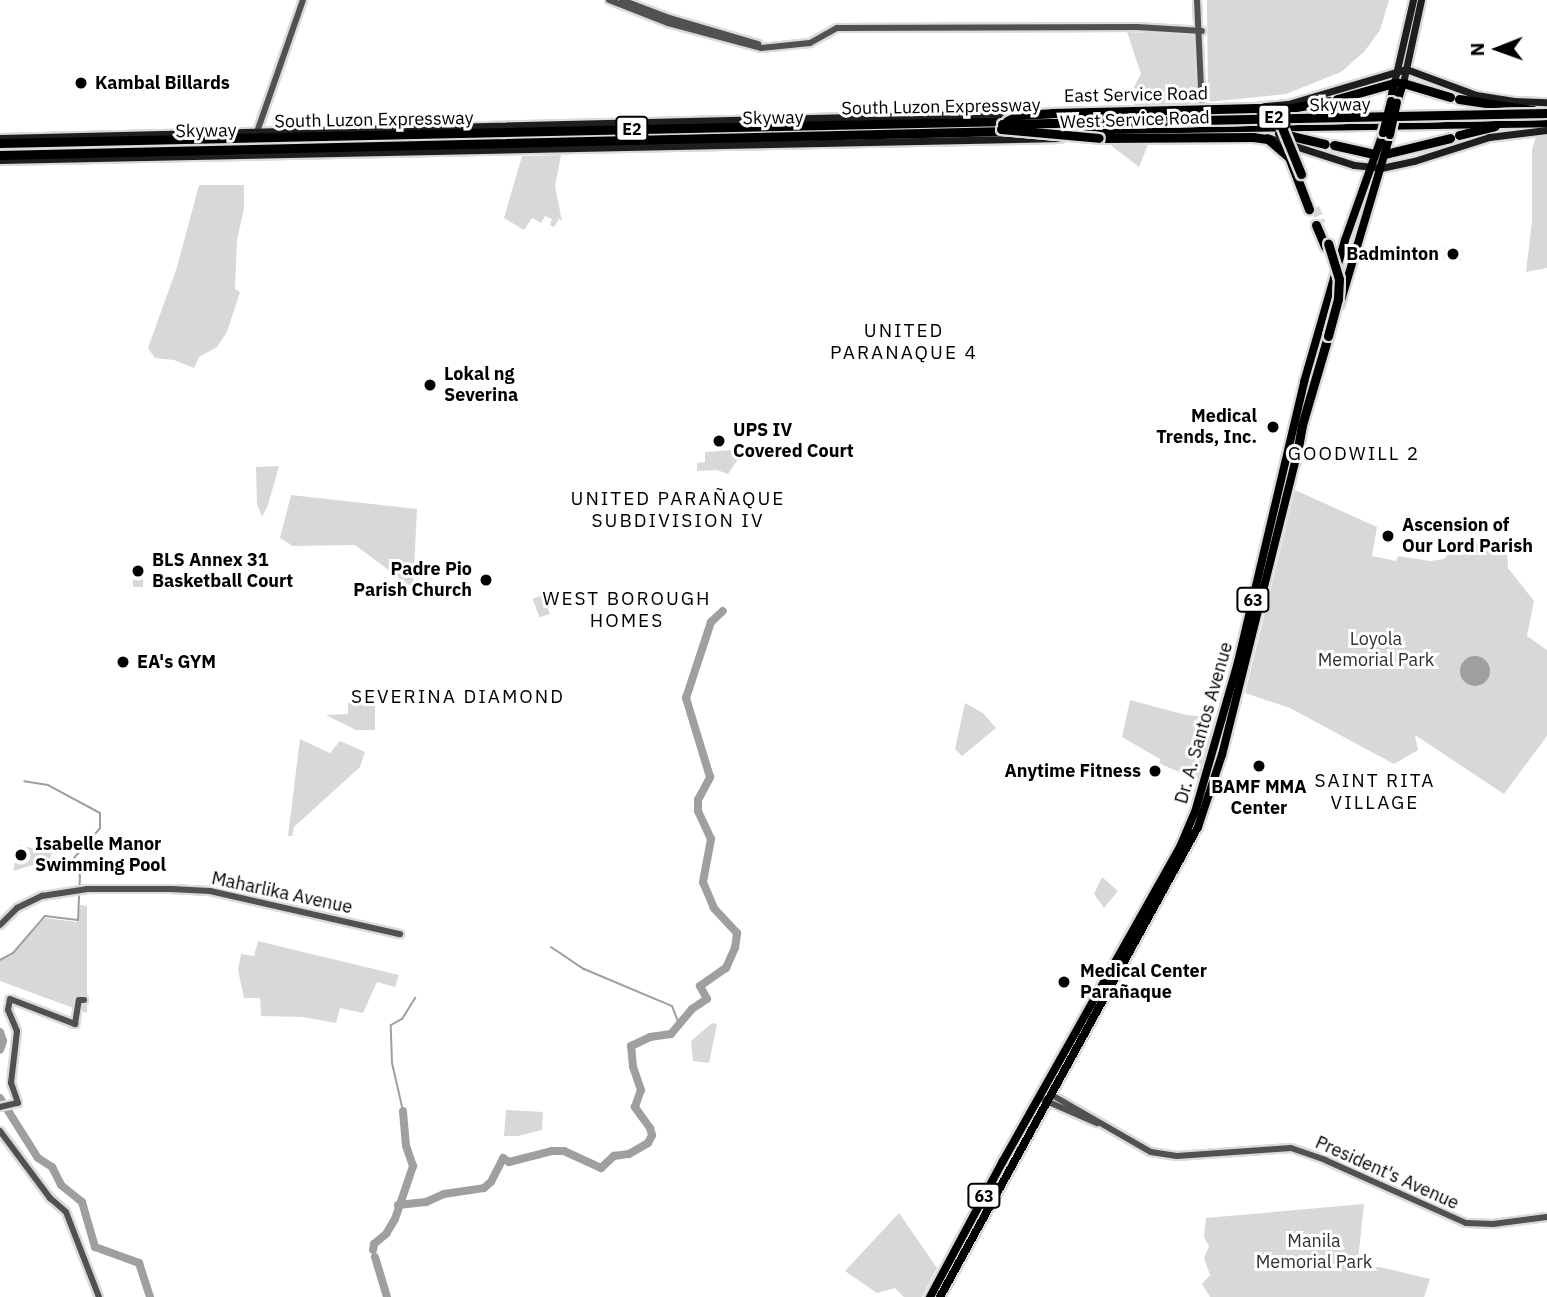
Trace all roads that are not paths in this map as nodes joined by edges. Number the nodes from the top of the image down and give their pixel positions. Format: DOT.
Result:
graph roads {
  1 [pos="303,0"];
  2 [pos="608,0"];
  3 [pos="622,0"];
  4 [pos="1199,0"];
  5 [pos="1413,0"];
  6 [pos="1422,0"];
  7 [pos="1200,31"];
  8 [pos="774,46"];
  9 [pos="1397,69"];
  10 [pos="1406,69"];
  11 [pos="1399,83"];
  12 [pos="1547,102"];
  13 [pos="1205,108"];
  14 [pos="1533,110"];
  15 [pos="1253,115"];
  16 [pos="1547,115"];
  17 [pos="1535,122"];
  18 [pos="1001,126"];
  19 [pos="1229,128"];
  20 [pos="1547,130"];
  21 [pos="257,132"];
  22 [pos="1386,134"];
  23 [pos="0,138"];
  24 [pos="0,149"];
  25 [pos="1374,154"];
  26 [pos="1385,154"];
  27 [pos="0,160"];
  28 [pos="1369,168"];
  29 [pos="1381,168"];
  30 [pos="1364,183"];
  31 [pos="1374,187"];
  32 [pos="1318,224"];
  33 [pos="1326,336"];
  34 [pos="1294,430"];
  35 [pos="1296,459"];
  36 [pos="1255,610"];
  37 [pos="0,925"];
  38 [pos="400,934"];
  39 [pos="82,1000"];
  40 [pos="1046,1096"];
  41 [pos="2,1107"];
  42 [pos="0,1131"];
  43 [pos="1547,1217"];
  44 [pos="99,1297"];
  45 [pos="930,1297"];
  46 [pos="940,1297"];
  1 -- 21 [label="street"];
  2 -- 8 [label="street"];
  3 -- 8 [label="street"];
  4 -- 7 [label="street"];
  5 -- 9 [label="main road, Dr. A. Santos Avenue"];
  6 -- 10 [label="main road, Dr. A. Santos Avenue"];
  7 -- 8 [label="street"];
  7 -- 13 [label="street"];
  9 -- 10 [label="main road, East Service Road"];
  9 -- 11 [label="main road, Dr. A. Santos Avenue / 63"];
  9 -- 13 [label="main road, East Service Road"];
  10 -- 11 [label="main road, Dr. A. Santos Avenue / 63"];
  10 -- 12 [label="main road, East Service Road"];
  11 -- 14 [label="highway"];
  11 -- 15 [label="highway"];
  11 -- 22 [label="main road, Dr. A. Santos Avenue / 63, bridge"];
  13 -- 21 [label="main road, East Service Road"];
  14 -- 15 [label="highway, South Luzon Expressway / E2"];
  14 -- 16 [label="highway, South Luzon Expressway / E2"];
  15 -- 24 [label="highway, South Luzon Expressway / E2"];
  16 -- 17 [label="highway, South Luzon Expressway / E2"];
  16 -- 18 [label="highway, Skyway / E2, bridge"];
  17 -- 19 [label="highway, South Luzon Expressway / E2"];
  17 -- 26 [label="highway"];
  18 -- 18 [label="highway, bridge"];
  18 -- 24 [label="highway, Skyway / E2"];
  19 -- 24 [label="highway, South Luzon Expressway / E2"];
  19 -- 25 [label="highway"];
  20 -- 29 [label="main road, West Service Road"];
  21 -- 23 [label="main road, East Service Road"];
  22 -- 25 [label="main road, Dr. A. Santos Avenue / 63"];
  22 -- 26 [label="main road, Dr. A. Santos Avenue / 63"];
  25 -- 26 [label="main road"];
  25 -- 28 [label="main road, Dr. A. Santos Avenue / 63"];
  26 -- 29 [label="main road, Dr. A. Santos Avenue / 63"];
  27 -- 28 [label="main road, West Service Road"];
  28 -- 29 [label="main road, West Service Road"];
  28 -- 30 [label="main road, Dr. A. Santos Avenue / 63"];
  29 -- 31 [label="main road, Dr. A. Santos Avenue / 63"];
  30 -- 31 [label="main road"];
  30 -- 34 [label="main road, Dr. A. Santos Avenue / 63"];
  31 -- 35 [label="main road, Dr. A. Santos Avenue / 63"];
  32 -- 33 [label="highway, bridge"];
  33 -- 34 [label="highway"];
  33 -- 35 [label="highway"];
  34 -- 36 [label="main road, Dr. A. Santos Avenue / 63"];
  35 -- 36 [label="main road, Dr. A. Santos Avenue / 63"];
  36 -- 40 [label="main road, Dr. A. Santos Avenue / 63"];
  37 -- 38 [label="street, Maharlika Avenue"];
  39 -- 41 [label="street"];
  40 -- 43 [label="street, President's Avenue"];
  40 -- 45 [label="main road, Dr. A. Santos Avenue / 63"];
  40 -- 46 [label="main road, Dr. A. Santos Avenue / 63"];
  42 -- 44 [label="street"];
}
